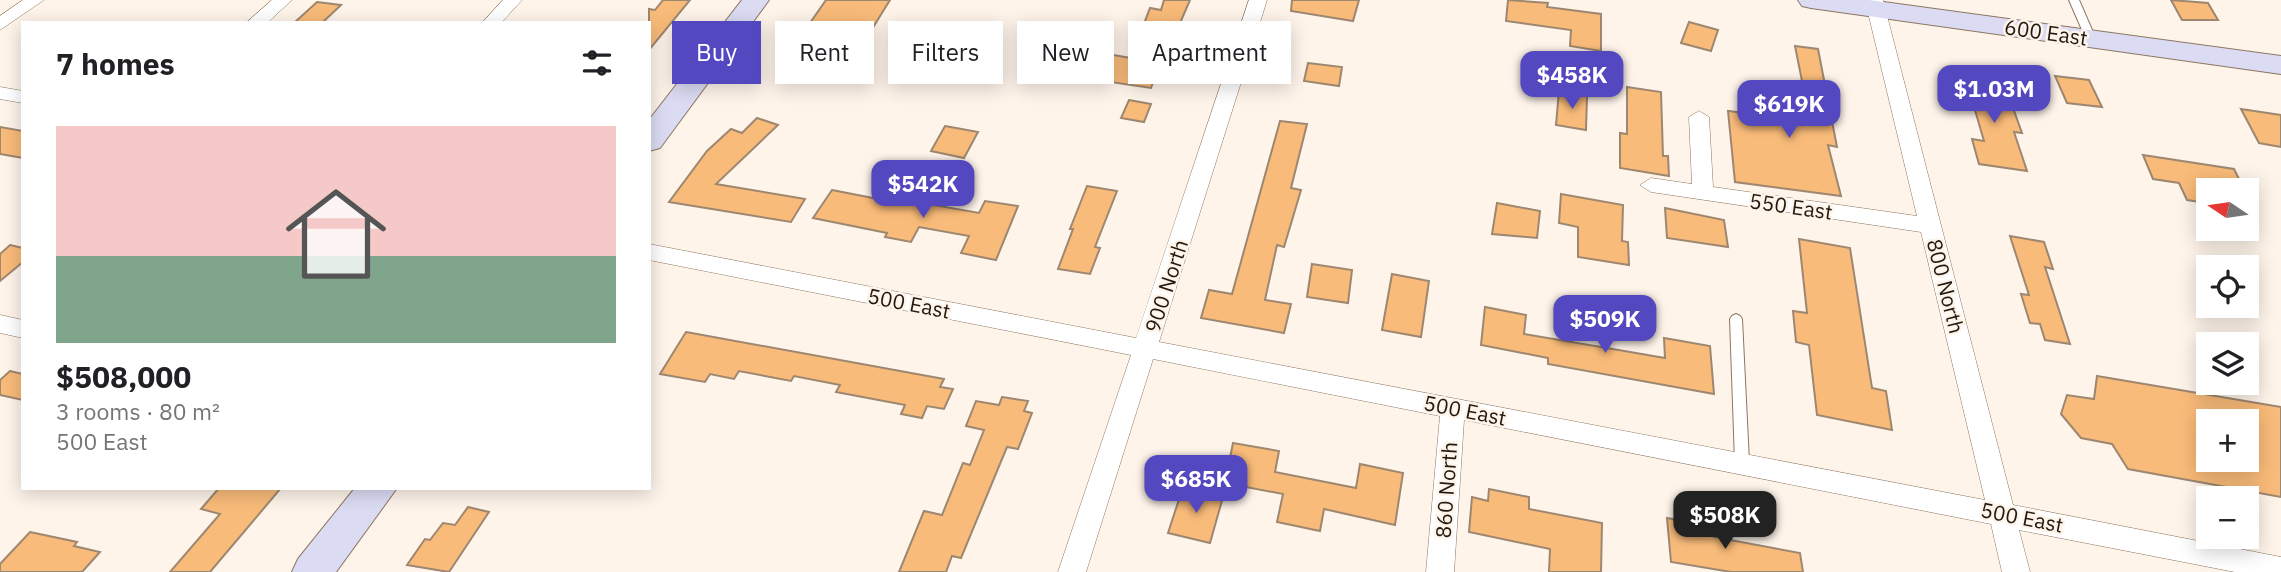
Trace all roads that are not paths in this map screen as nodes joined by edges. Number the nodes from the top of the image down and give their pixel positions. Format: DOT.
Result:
graph roads {
  1 [pos="35,0"];
  2 [pos="283,0"];
  3 [pos="513,0"];
  4 [pos="756,0"];
  5 [pos="1258,0"];
  6 [pos="1811,0"];
  7 [pos="2074,0"];
  8 [pos="1875,4"];
  9 [pos="257,21"];
  10 [pos="493,21"];
  11 [pos="0,23"];
  12 [pos="2091,38"];
  13 [pos="2281,65"];
  14 [pos="0,93"];
  15 [pos="21,97"];
  16 [pos="1699,117"];
  17 [pos="651,138"];
  18 [pos="1651,186"];
  19 [pos="1703,193"];
  20 [pos="1931,226"];
  21 [pos="651,252"];
  22 [pos="1736,319"];
  23 [pos="0,324"];
  24 [pos="21,329"];
  25 [pos="1147,348"];
  26 [pos="1453,407"];
  27 [pos="1742,463"];
  28 [pos="376,490"];
  29 [pos="2003,513"];
  30 [pos="2281,569"];
  31 [pos="312,572"];
  32 [pos="1072,572"];
  33 [pos="1440,572"];
  34 [pos="2016,572"];
  1 -- 11 [label="street"];
  2 -- 9 [label="street"];
  3 -- 10 [label="street"];
  4 -- 17 [label="street"];
  5 -- 25 [label="street, 900 North"];
  6 -- 8 [label="street, 600 East"];
  7 -- 12 [label="lane"];
  8 -- 12 [label="street, 600 East"];
  8 -- 20 [label="street, 800 North"];
  12 -- 13 [label="street, 600 East"];
  14 -- 15 [label="street"];
  16 -- 19 [label="street"];
  18 -- 19 [label="street, 550 East"];
  19 -- 20 [label="street, 550 East"];
  20 -- 29 [label="street, 800 North"];
  21 -- 25 [label="street, 500 East"];
  22 -- 27 [label="lane"];
  23 -- 24 [label="street"];
  25 -- 26 [label="street, 500 East"];
  25 -- 32 [label="street, 900 North"];
  26 -- 27 [label="street, 500 East"];
  26 -- 33 [label="street, 860 North"];
  27 -- 29 [label="street, 500 East"];
  28 -- 31 [label="street"];
  29 -- 30 [label="street, 500 East"];
  29 -- 34 [label="street, 800 North"];
}
